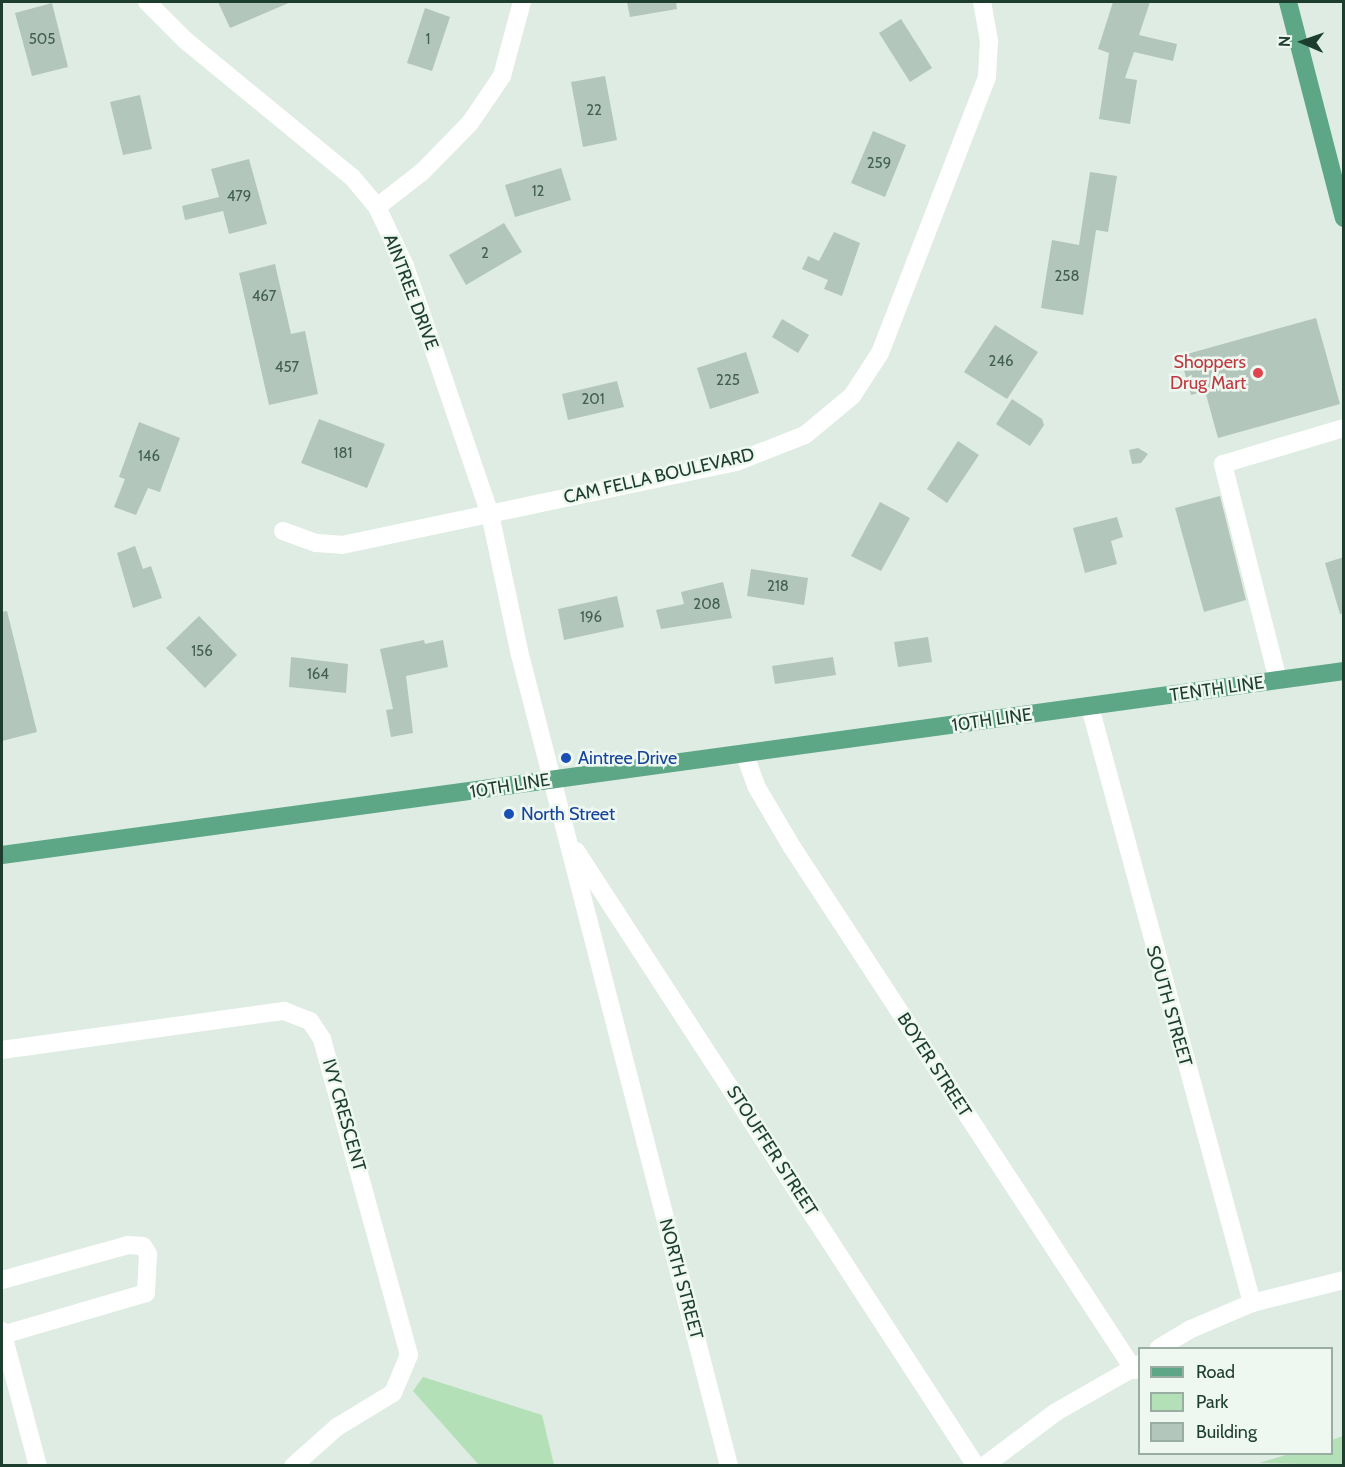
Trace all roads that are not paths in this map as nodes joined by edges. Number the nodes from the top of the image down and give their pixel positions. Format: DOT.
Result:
graph roads {
  1 [pos="147,2"];
  2 [pos="522,2"];
  3 [pos="982,2"];
  4 [pos="1288,2"];
  5 [pos="1339,183"];
  6 [pos="377,207"];
  7 [pos="1344,218"];
  8 [pos="1344,428"];
  9 [pos="490,514"];
  10 [pos="283,531"];
  11 [pos="1344,671"];
  12 [pos="1278,680"];
  13 [pos="1090,707"];
  14 [pos="745,755"];
  15 [pos="552,780"];
  16 [pos="567,837"];
  17 [pos="2,855"];
  18 [pos="2,1050"];
  19 [pos="2,1280"];
  20 [pos="1344,1280"];
  21 [pos="1252,1303"];
  22 [pos="2,1334"];
  23 [pos="1161,1347"];
  24 [pos="1137,1367"];
  25 [pos="38,1466"];
  26 [pos="293,1466"];
  27 [pos="729,1466"];
  28 [pos="976,1466"];
  29 [pos="984,1466"];
  1 -- 6 [label="street, AINTREE DRIVE"];
  2 -- 6 [label="street"];
  3 -- 9 [label="street, CAM FELLA BOULEVARD"];
  4 -- 5 [label="main road"];
  5 -- 7 [label="main road"];
  6 -- 9 [label="street, AINTREE DRIVE"];
  8 -- 12 [label="street"];
  9 -- 10 [label="street, CAM FELLA BOULEVARD"];
  9 -- 15 [label="street, AINTREE DRIVE"];
  11 -- 12 [label="main road, TENTH LINE"];
  12 -- 13 [label="main road, TENTH LINE"];
  13 -- 14 [label="main road, 10TH LINE"];
  13 -- 21 [label="street, SOUTH STREET"];
  14 -- 15 [label="main road, 10TH LINE"];
  14 -- 24 [label="street, BOYER STREET"];
  15 -- 16 [label="street, NORTH STREET"];
  15 -- 17 [label="main road, 10TH LINE"];
  16 -- 27 [label="street, NORTH STREET"];
  16 -- 28 [label="street, STOUFFER STREET"];
  18 -- 26 [label="street, IVY CRESCENT"];
  19 -- 22 [label="street"];
  20 -- 21 [label="street"];
  21 -- 23 [label="street"];
  22 -- 25 [label="street"];
  24 -- 29 [label="street"];
}
